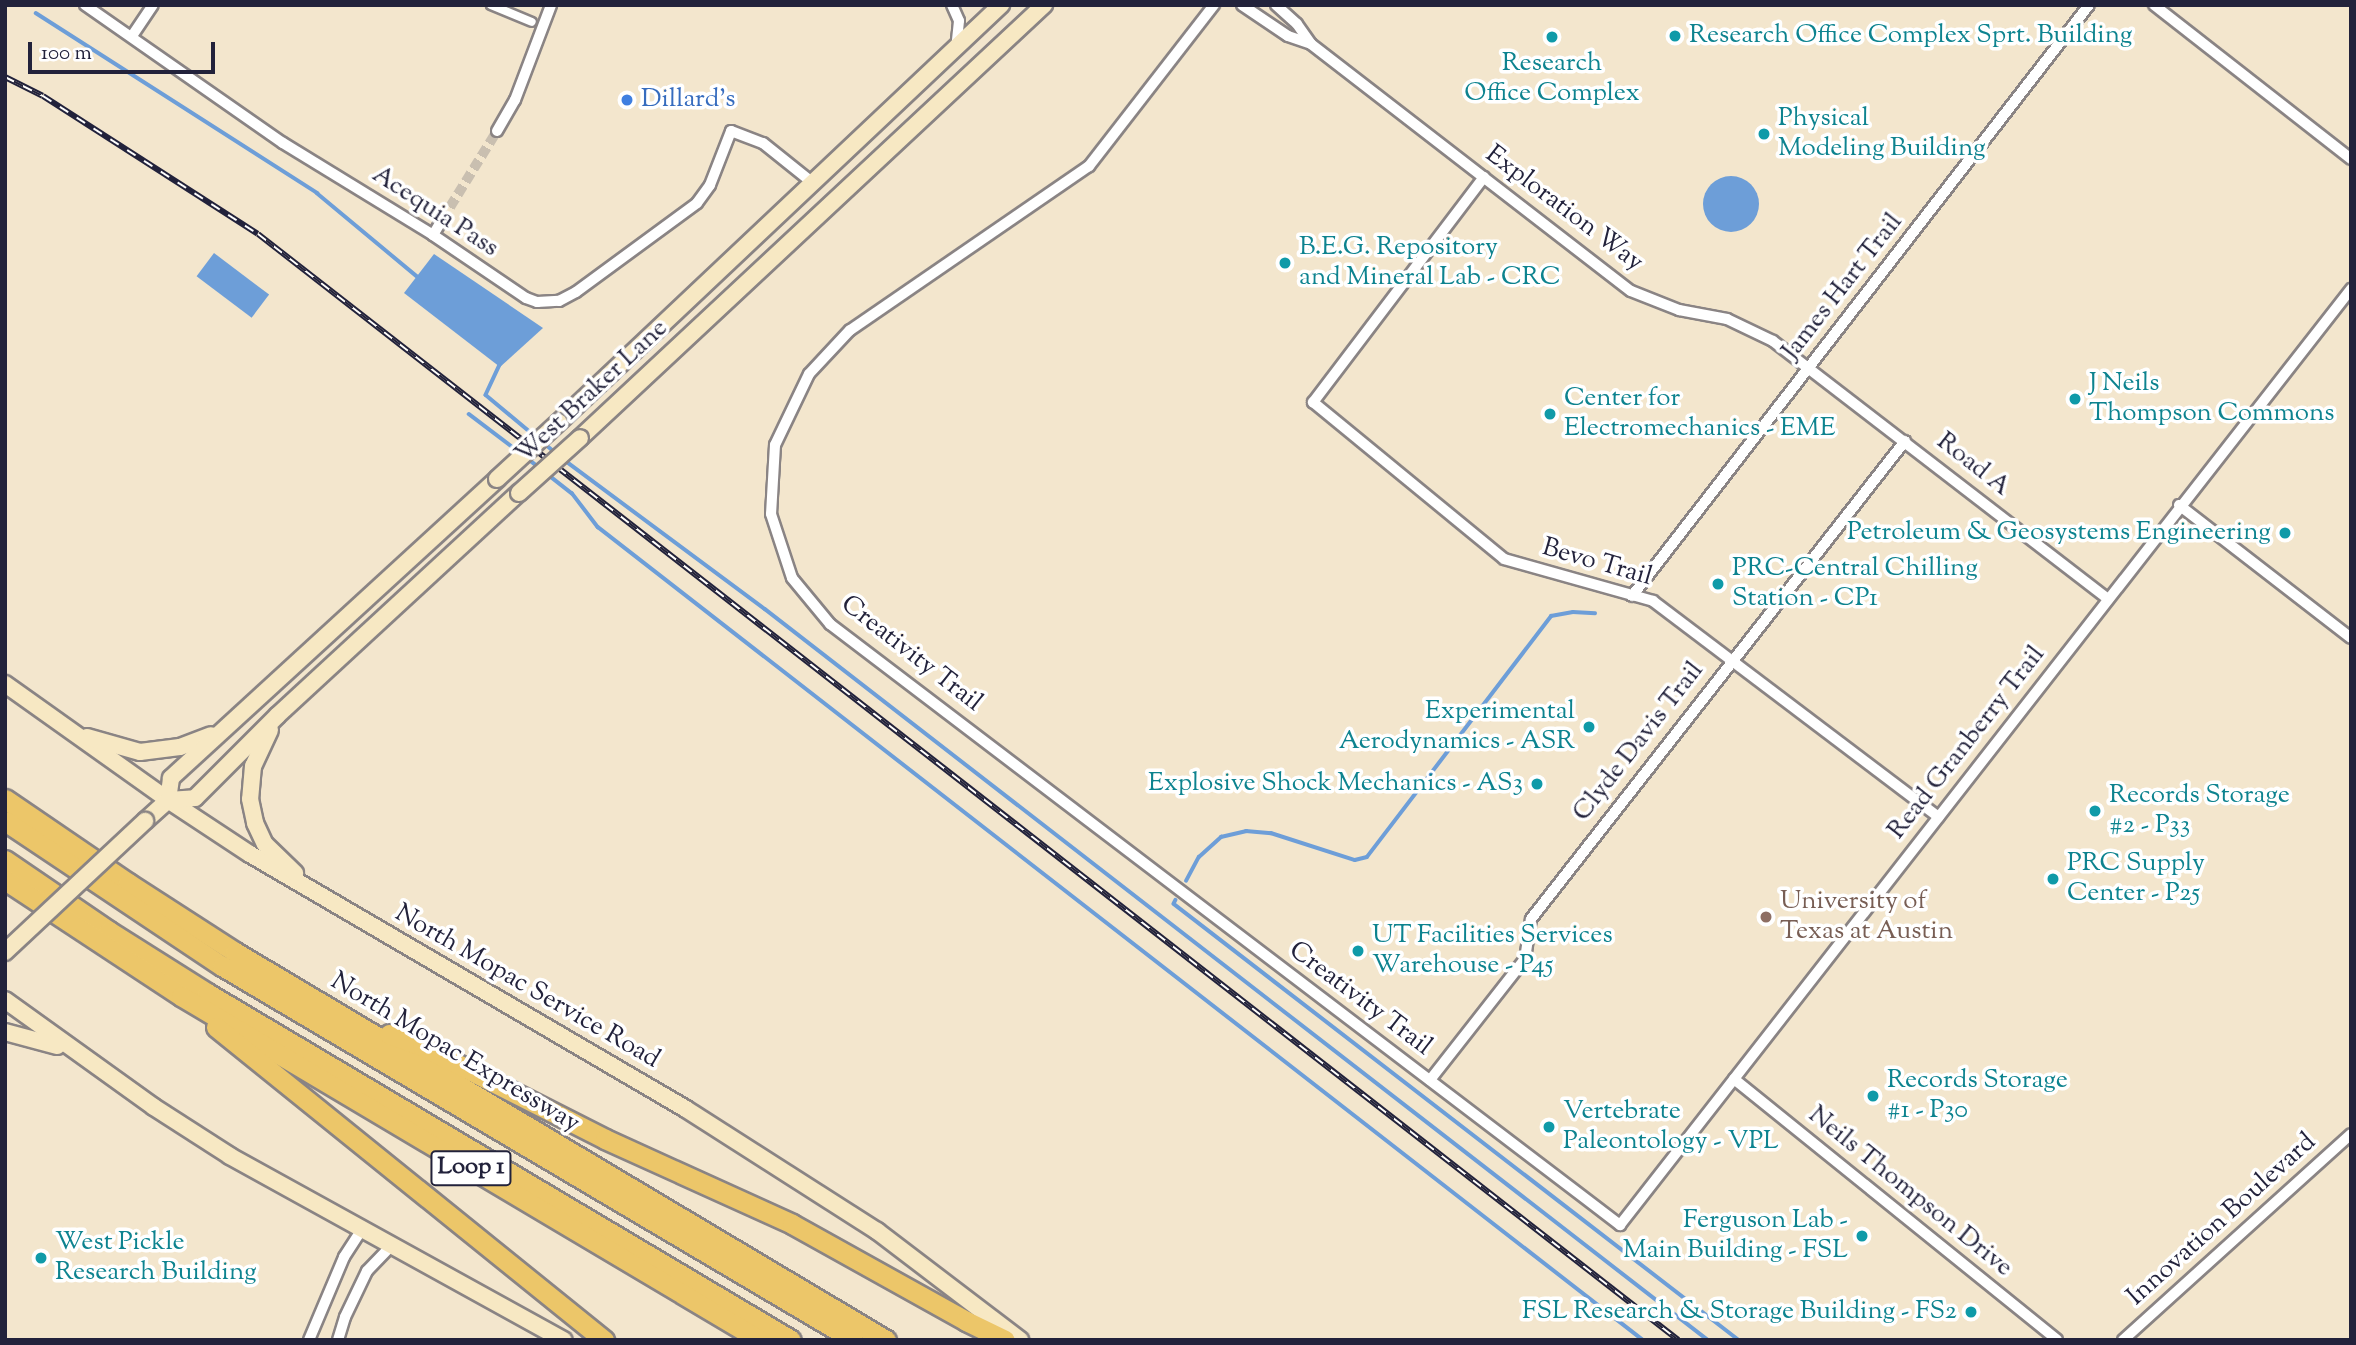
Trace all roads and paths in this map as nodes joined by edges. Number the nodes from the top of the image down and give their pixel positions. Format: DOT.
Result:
graph roads {
  1 [pos="85,5"];
  2 [pos="153,5"];
  3 [pos="491,5"];
  4 [pos="551,5"];
  5 [pos="953,5"];
  6 [pos="1001,5"];
  7 [pos="1044,5"];
  8 [pos="1214,5"];
  9 [pos="1242,5"];
  10 [pos="1276,5"];
  11 [pos="2089,5"];
  12 [pos="2154,5"];
  13 [pos="532,22"];
  14 [pos="132,36"];
  15 [pos="1311,44"];
  16 [pos="956,49"];
  17 [pos="498,131"];
  18 [pos="2351,159"];
  19 [pos="1484,177"];
  20 [pos="813,183"];
  21 [pos="442,220"];
  22 [pos="433,235"];
  23 [pos="2351,289"];
  24 [pos="1811,368"];
  25 [pos="1905,441"];
  26 [pos="2179,505"];
  27 [pos="1632,596"];
  28 [pos="2108,598"];
  29 [pos="2351,638"];
  30 [pos="1731,660"];
  31 [pos="5,684"];
  32 [pos="278,715"];
  33 [pos="71,731"];
  34 [pos="219,732"];
  35 [pos="5,799"];
  36 [pos="168,800"];
  37 [pos="1939,817"];
  38 [pos="5,821"];
  39 [pos="5,860"];
  40 [pos="5,880"];
  41 [pos="317,892"];
  42 [pos="5,952"];
  43 [pos="181,996"];
  44 [pos="5,1000"];
  45 [pos="338,1014"];
  46 [pos="5,1032"];
  47 [pos="78,1055"];
  48 [pos="1734,1079"];
  49 [pos="1430,1080"];
  50 [pos="2351,1134"];
  51 [pos="1620,1225"];
  52 [pos="362,1229"];
  53 [pos="391,1246"];
  54 [pos="309,1340"];
  55 [pos="338,1340"];
  56 [pos="564,1340"];
  57 [pos="604,1340"];
  58 [pos="760,1340"];
  59 [pos="792,1340"];
  60 [pos="854,1340"];
  61 [pos="886,1340"];
  62 [pos="1005,1340"];
  63 [pos="1020,1340"];
  64 [pos="2057,1340"];
  65 [pos="2123,1340"];
  1 -- 14 [label="street, Acequia Pass"];
  2 -- 14 [label="street"];
  3 -- 13 [label="street"];
  4 -- 17 [label="street"];
  5 -- 16 [label="street"];
  6 -- 16 [label="main road, West Braker Lane"];
  7 -- 32 [label="main road, West Braker Lane, bridge"];
  8 -- 49 [label="street, Creativity Trail"];
  9 -- 15 [label="street, Exploration Way"];
  10 -- 15 [label="street, Exploration Way"];
  11 -- 24 [label="street, James Hart Trail"];
  12 -- 18 [label="street"];
  14 -- 22 [label="street, Acequia Pass"];
  15 -- 19 [label="street, Exploration Way"];
  16 -- 20 [label="main road, West Braker Lane"];
  19 -- 24 [label="street, Exploration Way"];
  19 -- 27 [label="street, Bevo Trail"];
  20 -- 22 [label="street, Acequia Pass"];
  20 -- 34 [label="main road, West Braker Lane, bridge"];
  21 -- 22 [label="street"];
  23 -- 26 [label="street, Read Granberry Trail"];
  24 -- 25 [label="street, Road A"];
  24 -- 27 [label="street, James Hart Trail"];
  25 -- 28 [label="street, Road A"];
  25 -- 30 [label="street, Clyde Davis Trail"];
  26 -- 28 [label="street, Read Granberry Trail"];
  26 -- 29 [label="street"];
  27 -- 30 [label="street, Bevo Trail"];
  28 -- 37 [label="street, Read Granberry Trail"];
  30 -- 37 [label="street, Bevo Trail"];
  30 -- 49 [label="street, Clyde Davis Trail"];
  31 -- 33 [label="main road, North Mopac Service Road"];
  32 -- 36 [label="main road, West Braker Lane"];
  32 -- 41 [label="main road"];
  33 -- 34 [label="main road"];
  33 -- 36 [label="main road, North Mopac Service Road"];
  34 -- 36 [label="main road, West Braker Lane"];
  35 -- 45 [label="highway, North Mopac Expressway / Loop 1"];
  36 -- 41 [label="main road, North Mopac Service Road"];
  36 -- 42 [label="main road, West Braker Lane, bridge"];
  37 -- 48 [label="street, Read Granberry Trail"];
  38 -- 60 [label="highway"];
  39 -- 59 [label="highway"];
  40 -- 43 [label="highway, Loop 1"];
  41 -- 63 [label="main road, North Mopac Service Road"];
  43 -- 57 [label="highway"];
  43 -- 58 [label="highway, Loop 1"];
  44 -- 47 [label="main road"];
  45 -- 61 [label="highway, North Mopac Expressway / Loop 1"];
  45 -- 62 [label="highway"];
  46 -- 47 [label="main road"];
  47 -- 52 [label="main road"];
  48 -- 51 [label="street, Read Granberry Trail"];
  48 -- 64 [label="street, Neils Thompson Drive"];
  49 -- 51 [label="street, Creativity Trail"];
  50 -- 65 [label="street, Innovation Boulevard"];
  52 -- 53 [label="main road"];
  52 -- 54 [label="street"];
  53 -- 55 [label="street"];
  53 -- 56 [label="main road"];
}
